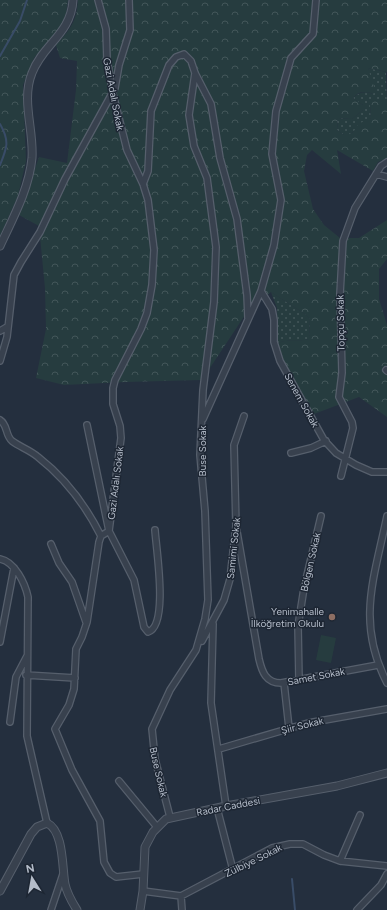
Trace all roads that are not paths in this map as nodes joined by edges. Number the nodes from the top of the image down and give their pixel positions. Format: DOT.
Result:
graph roads {
  1 [pos="73,0"];
  2 [pos="98,0"];
  3 [pos="129,0"];
  4 [pos="316,0"];
  5 [pos="195,73"];
  6 [pos="113,94"];
  7 [pos="387,162"];
  8 [pos="376,174"];
  9 [pos="387,178"];
  10 [pos="143,184"];
  11 [pos="0,246"];
  12 [pos="261,291"];
  13 [pos="248,319"];
  14 [pos="8,327"];
  15 [pos="0,330"];
  16 [pos="0,361"];
  17 [pos="244,416"];
  18 [pos="0,420"];
  19 [pos="202,421"];
  20 [pos="87,425"];
  21 [pos="326,441"];
  22 [pos="291,453"];
  23 [pos="345,459"];
  24 [pos="387,472"];
  25 [pos="341,476"];
  26 [pos="321,516"];
  27 [pos="387,516"];
  28 [pos="236,526"];
  29 [pos="155,530"];
  30 [pos="109,531"];
  31 [pos="101,536"];
  32 [pos="385,539"];
  33 [pos="52,544"];
  34 [pos="0,559"];
  35 [pos="14,568"];
  36 [pos="213,623"];
  37 [pos="87,624"];
  38 [pos="0,642"];
  39 [pos="196,650"];
  40 [pos="28,654"];
  41 [pos="378,665"];
  42 [pos="26,675"];
  43 [pos="75,678"];
  44 [pos="299,680"];
  45 [pos="284,682"];
  46 [pos="387,683"];
  47 [pos="387,709"];
  48 [pos="10,722"];
  49 [pos="289,728"];
  50 [pos="219,749"];
  51 [pos="387,774"];
  52 [pos="119,781"];
  53 [pos="226,806"];
  54 [pos="217,808"];
  55 [pos="360,815"];
  56 [pos="170,817"];
  57 [pos="47,823"];
  58 [pos="157,827"];
  59 [pos="340,861"];
  60 [pos="387,866"];
  61 [pos="233,870"];
  62 [pos="63,871"];
  63 [pos="143,874"];
  64 [pos="387,874"];
  65 [pos="0,891"];
  66 [pos="143,891"];
  67 [pos="181,896"];
  68 [pos="51,910"];
  69 [pos="77,910"];
  70 [pos="140,910"];
  71 [pos="182,910"];
  72 [pos="357,910"];
  1 -- 11 [label="street"];
  2 -- 6 [label="street, Gazi Adalı Sokak"];
  3 -- 6 [label="street"];
  4 -- 12 [label="street"];
  5 -- 10 [label="street"];
  5 -- 13 [label="street"];
  5 -- 19 [label="street, Buse Sokak"];
  6 -- 10 [label="street, Gazi Adalı Sokak"];
  6 -- 14 [label="street"];
  7 -- 8 [label="street, Topçu Sokak"];
  8 -- 9 [label="street"];
  8 -- 23 [label="street, Topçu Sokak"];
  10 -- 30 [label="street, Gazi Adalı Sokak"];
  12 -- 13 [label="street"];
  12 -- 21 [label="street, Senem Sokak"];
  13 -- 19 [label="street"];
  14 -- 15 [label="street"];
  14 -- 16 [label="street"];
  17 -- 28 [label="street, Samimi Sokak"];
  18 -- 31 [label="street"];
  19 -- 39 [label="street, Buse Sokak"];
  20 -- 30 [label="street"];
  21 -- 22 [label="street"];
  21 -- 23 [label="street, Senem Sokak"];
  23 -- 24 [label="street, Senem Sokak"];
  23 -- 25 [label="street, Topçu Sokak"];
  26 -- 44 [label="street, Bölgen Sokak"];
  27 -- 32 [label="street"];
  28 -- 36 [label="street, Samimi Sokak"];
  28 -- 45 [label="street, Samet Sokak"];
  29 -- 30 [label="street"];
  30 -- 31 [label="street, Gazi Adalı Sokak"];
  31 -- 37 [label="street"];
  32 -- 41 [label="street"];
  33 -- 37 [label="street"];
  34 -- 35 [label="street"];
  35 -- 38 [label="street"];
  35 -- 40 [label="street"];
  36 -- 39 [label="street, Samimi Sokak"];
  36 -- 50 [label="street"];
  37 -- 43 [label="street"];
  39 -- 56 [label="street, Buse Sokak"];
  40 -- 42 [label="street"];
  40 -- 48 [label="street"];
  41 -- 44 [label="street, Samet Sokak"];
  41 -- 46 [label="street"];
  42 -- 43 [label="street"];
  42 -- 57 [label="street"];
  43 -- 63 [label="street"];
  44 -- 45 [label="street, Samet Sokak"];
  45 -- 49 [label="street"];
  47 -- 49 [label="street, Şiir Sokak"];
  49 -- 50 [label="street, Şiir Sokak"];
  50 -- 53 [label="street"];
  51 -- 53 [label="street, Radar Caddesi"];
  52 -- 58 [label="street"];
  53 -- 54 [label="street, Radar Caddesi"];
  54 -- 56 [label="street, Radar Caddesi"];
  54 -- 61 [label="street"];
  55 -- 59 [label="street"];
  56 -- 58 [label="street, Radar Caddesi"];
  57 -- 62 [label="street"];
  57 -- 65 [label="street"];
  58 -- 63 [label="street, Radar Caddesi"];
  59 -- 60 [label="street, Zülbiye Sokak"];
  59 -- 61 [label="street, Zülbiye Sokak"];
  61 -- 67 [label="street, Zülbiye Sokak"];
  62 -- 68 [label="street"];
  62 -- 69 [label="street"];
  63 -- 66 [label="street, Radar Caddesi"];
  64 -- 72 [label="street"];
  66 -- 67 [label="street"];
  66 -- 70 [label="street, Radar Caddesi"];
  67 -- 71 [label="street"];
}
